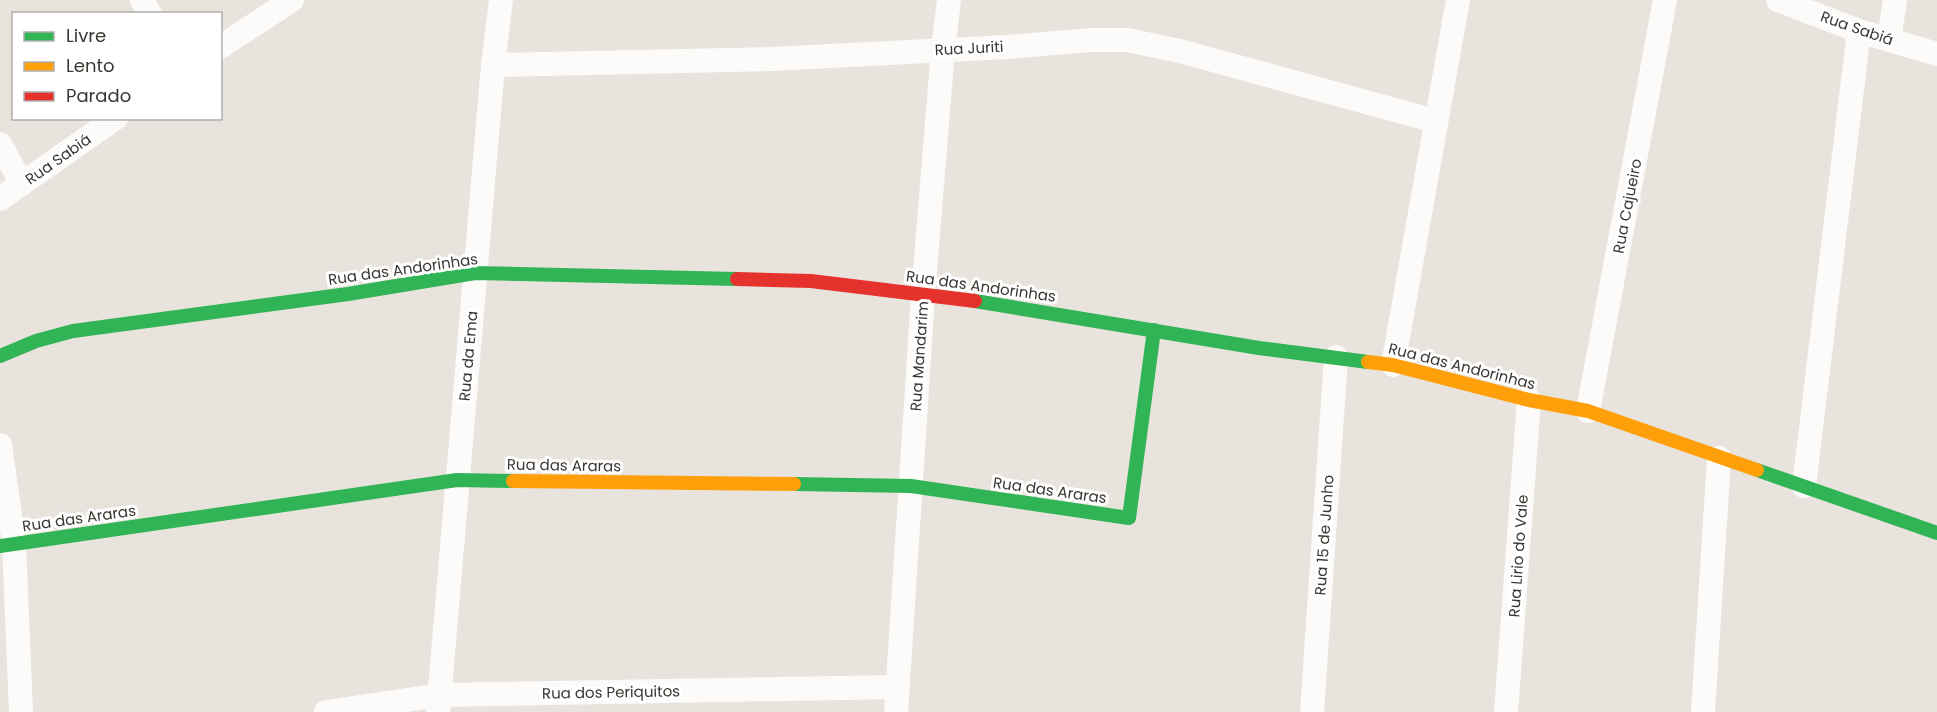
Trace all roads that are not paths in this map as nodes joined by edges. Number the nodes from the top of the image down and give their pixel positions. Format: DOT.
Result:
graph roads {
  1 [pos="292,0"];
  2 [pos="501,0"];
  3 [pos="949,0"];
  4 [pos="1458,0"];
  5 [pos="1665,0"];
  6 [pos="1778,0"];
  7 [pos="1895,0"];
  8 [pos="1859,31"];
  9 [pos="1889,40"];
  10 [pos="222,46"];
  11 [pos="943,50"];
  12 [pos="1937,54"];
  13 [pos="493,65"];
  14 [pos="113,120"];
  15 [pos="1435,121"];
  16 [pos="0,144"];
  17 [pos="22,184"];
  18 [pos="0,199"];
  19 [pos="475,273"];
  20 [pos="923,295"];
  21 [pos="1154,330"];
  22 [pos="0,356"];
  23 [pos="1336,357"];
  24 [pos="1394,365"];
  25 [pos="1530,400"];
  26 [pos="1588,411"];
  27 [pos="0,445"];
  28 [pos="1719,458"];
  29 [pos="457,480"];
  30 [pos="911,486"];
  31 [pos="1804,486"];
  32 [pos="1937,533"];
  33 [pos="7,545"];
  34 [pos="898,687"];
  35 [pos="439,704"];
  36 [pos="21,712"];
  37 [pos="326,712"];
  38 [pos="896,712"];
  39 [pos="1312,712"];
  40 [pos="1506,712"];
  41 [pos="1703,712"];
  1 -- 10 [label="street"];
  2 -- 13 [label="street, Rua da Ema"];
  3 -- 11 [label="street, Rua Mandarim"];
  4 -- 15 [label="street"];
  5 -- 26 [label="street, Rua Cajueiro"];
  6 -- 8 [label="street, Rua Sabiá"];
  7 -- 9 [label="street"];
  8 -- 9 [label="street, Rua Sabiá"];
  8 -- 31 [label="street"];
  9 -- 12 [label="street, Rua Sabiá"];
  11 -- 13 [label="street, Rua Juriti"];
  11 -- 15 [label="street, Rua Juriti"];
  11 -- 20 [label="street, Rua Mandarim"];
  13 -- 19 [label="street, Rua da Ema"];
  14 -- 17 [label="street, Rua Sabiá"];
  15 -- 24 [label="street"];
  16 -- 17 [label="street"];
  17 -- 18 [label="street, Rua Sabiá"];
  19 -- 20 [label="street, Rua das Andorinhas"];
  19 -- 22 [label="street, Rua das Andorinhas"];
  19 -- 29 [label="street, Rua da Ema"];
  20 -- 21 [label="street, Rua das Andorinhas"];
  20 -- 30 [label="street, Rua Mandarim"];
  21 -- 23 [label="street, Rua das Andorinhas"];
  21 -- 30 [label="street, Rua das Araras"];
  23 -- 24 [label="street, Rua das Andorinhas"];
  23 -- 39 [label="street, Rua 15 de Junho"];
  24 -- 25 [label="street, Rua das Andorinhas"];
  25 -- 26 [label="street, Rua das Andorinhas"];
  25 -- 40 [label="street, Rua Lirio do Vale"];
  26 -- 28 [label="street, Rua das Andorinhas"];
  27 -- 33 [label="street"];
  28 -- 31 [label="street, Rua das Andorinhas"];
  28 -- 41 [label="street"];
  29 -- 30 [label="street, Rua das Araras"];
  29 -- 33 [label="street, Rua das Araras"];
  29 -- 35 [label="street, Rua da Ema"];
  30 -- 34 [label="street, Rua Mandarim"];
  31 -- 32 [label="street, Rua das Andorinhas"];
  33 -- 36 [label="street"];
  34 -- 35 [label="street, Rua dos Periquitos"];
  34 -- 38 [label="street, Rua Mandarim"];
  35 -- 37 [label="street, Rua dos Periquitos"];
}
